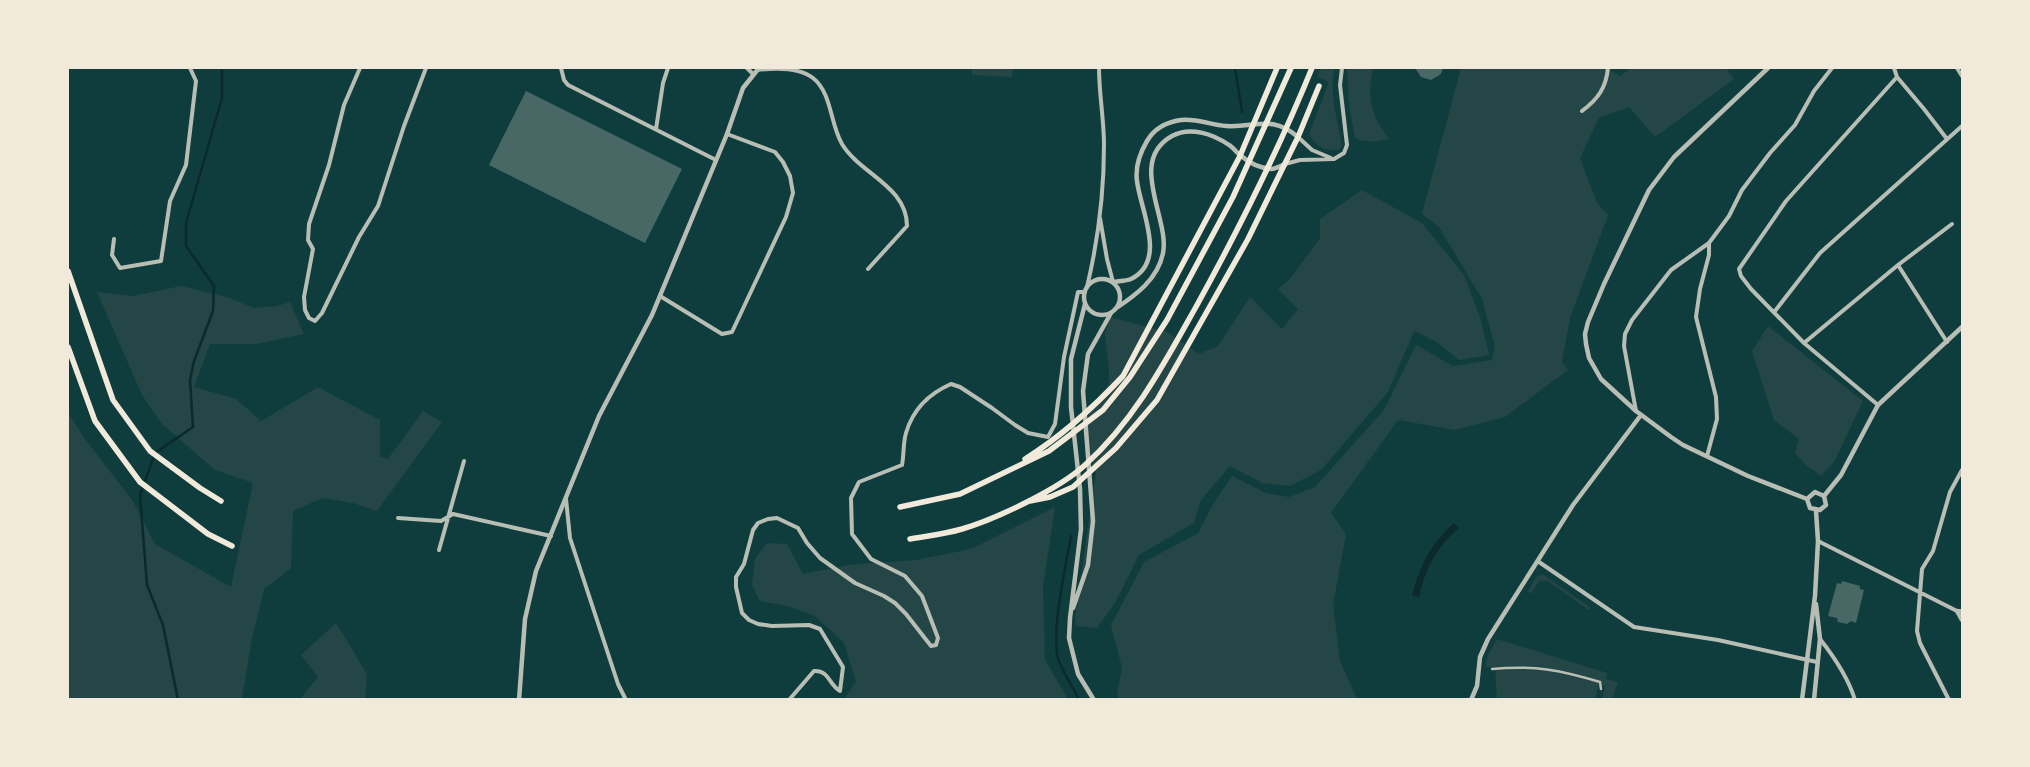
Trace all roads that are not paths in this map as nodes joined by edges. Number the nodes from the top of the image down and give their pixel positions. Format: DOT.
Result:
graph roads {
  1 [pos="190,68"];
  2 [pos="360,68"];
  3 [pos="426,68"];
  4 [pos="561,68"];
  5 [pos="668,68"];
  6 [pos="747,68"];
  7 [pos="1099,68"];
  8 [pos="1277,68"];
  9 [pos="1291,68"];
  10 [pos="1312,68"];
  11 [pos="1342,68"];
  12 [pos="1608,68"];
  13 [pos="1768,68"];
  14 [pos="1832,68"];
  15 [pos="1894,68"];
  16 [pos="1957,68"];
  17 [pos="756,71"];
  18 [pos="1962,76"];
  19 [pos="1897,77"];
  20 [pos="1319,86"];
  21 [pos="1582,111"];
  22 [pos="1255,124"];
  23 [pos="1962,126"];
  24 [pos="656,129"];
  25 [pos="726,134"];
  26 [pos="1298,137"];
  27 [pos="1947,139"];
  28 [pos="1240,156"];
  29 [pos="1334,159"];
  30 [pos="716,160"];
  31 [pos="1285,164"];
  32 [pos="1099,214"];
  33 [pos="1952,224"];
  34 [pos="114,239"];
  35 [pos="1709,243"];
  36 [pos="1898,265"];
  37 [pos="868,269"];
  38 [pos="68,271"];
  39 [pos="1113,282"];
  40 [pos="1087,287"];
  41 [pos="1085,292"];
  42 [pos="660,296"];
  43 [pos="1086,304"];
  44 [pos="1115,309"];
  45 [pos="1775,312"];
  46 [pos="1111,313"];
  47 [pos="1962,327"];
  48 [pos="1947,342"];
  49 [pos="1804,343"];
  50 [pos="68,347"];
  51 [pos="1878,405"];
  52 [pos="1636,411"];
  53 [pos="1641,415"];
  54 [pos="1707,456"];
  55 [pos="464,461"];
  56 [pos="1962,470"];
  57 [pos="1005,473"];
  58 [pos="1824,496"];
  59 [pos="566,500"];
  60 [pos="1808,500"];
  61 [pos="221,501"];
  62 [pos="1023,502"];
  63 [pos="900,507"];
  64 [pos="1816,511"];
  65 [pos="448,517"];
  66 [pos="398,518"];
  67 [pos="551,536"];
  68 [pos="910,539"];
  69 [pos="1818,541"];
  70 [pos="232,546"];
  71 [pos="439,550"];
  72 [pos="1538,562"];
  73 [pos="1919,593"];
  74 [pos="1816,596"];
  75 [pos="1960,611"];
  76 [pos="1070,618"];
  77 [pos="1962,620"];
  78 [pos="1820,639"];
  79 [pos="1806,659"];
  80 [pos="1817,662"];
  81 [pos="1492,669"];
  82 [pos="1601,689"];
  83 [pos="1472,699"];
  84 [pos="519,700"];
  85 [pos="626,700"];
  86 [pos="789,700"];
  87 [pos="1094,700"];
  88 [pos="1802,700"];
  89 [pos="1814,700"];
  90 [pos="1855,700"];
  91 [pos="1949,700"];
  1 -- 34 [label="street"];
  2 -- 3 [label="street"];
  4 -- 24 [label="street"];
  5 -- 24 [label="street"];
  6 -- 17 [label="street"];
  7 -- 32 [label="street"];
  8 -- 22 [label="main road"];
  9 -- 57 [label="main road"];
  10 -- 62 [label="main road"];
  11 -- 29 [label="street"];
  12 -- 21 [label="street"];
  13 -- 52 [label="street"];
  14 -- 35 [label="street"];
  15 -- 19 [label="street"];
  16 -- 18 [label="street"];
  17 -- 25 [label="street"];
  17 -- 37 [label="street"];
  19 -- 27 [label="street"];
  19 -- 45 [label="street"];
  20 -- 26 [label="main road"];
  22 -- 26 [label="street"];
  22 -- 28 [label="main road"];
  22 -- 39 [label="street"];
  23 -- 27 [label="street"];
  24 -- 30 [label="street"];
  25 -- 30 [label="street"];
  25 -- 42 [label="street"];
  26 -- 29 [label="street"];
  26 -- 31 [label="main road"];
  27 -- 45 [label="street"];
  28 -- 31 [label="street"];
  28 -- 44 [label="street"];
  28 -- 57 [label="main road"];
  29 -- 31 [label="street"];
  30 -- 42 [label="street"];
  31 -- 62 [label="main road"];
  32 -- 39 [label="street"];
  32 -- 40 [label="street"];
  33 -- 36 [label="street"];
  35 -- 52 [label="street"];
  35 -- 54 [label="street"];
  36 -- 48 [label="street"];
  36 -- 49 [label="street"];
  38 -- 61 [label="main road"];
  39 -- 40 [label="street"];
  39 -- 44 [label="street"];
  40 -- 41 [label="street"];
  41 -- 43 [label="street"];
  41 -- 86 [label="street"];
  42 -- 59 [label="street"];
  43 -- 46 [label="street"];
  43 -- 76 [label="street"];
  44 -- 46 [label="street"];
  45 -- 49 [label="street"];
  46 -- 76 [label="street"];
  47 -- 48 [label="street"];
  48 -- 51 [label="street"];
  49 -- 51 [label="street"];
  50 -- 70 [label="main road"];
  51 -- 58 [label="street"];
  52 -- 53 [label="street"];
  53 -- 54 [label="street"];
  53 -- 72 [label="street"];
  54 -- 60 [label="street"];
  55 -- 65 [label="street"];
  56 -- 73 [label="street"];
  57 -- 63 [label="main road"];
  58 -- 60 [label="street"];
  58 -- 64 [label="street"];
  59 -- 67 [label="street"];
  59 -- 85 [label="street"];
  60 -- 64 [label="street"];
  62 -- 68 [label="main road"];
  64 -- 69 [label="street"];
  65 -- 66 [label="street"];
  65 -- 67 [label="street"];
  65 -- 71 [label="street"];
  67 -- 84 [label="street"];
  69 -- 73 [label="street"];
  69 -- 74 [label="street"];
  72 -- 79 [label="street"];
  72 -- 83 [label="street"];
  73 -- 75 [label="street"];
  73 -- 91 [label="street"];
  74 -- 78 [label="street"];
  74 -- 79 [label="street"];
  75 -- 77 [label="street"];
  76 -- 87 [label="street"];
  78 -- 80 [label="street"];
  78 -- 90 [label="street"];
  79 -- 80 [label="street"];
  79 -- 88 [label="street"];
  80 -- 89 [label="street"];
  81 -- 82 [label="street"];
}
